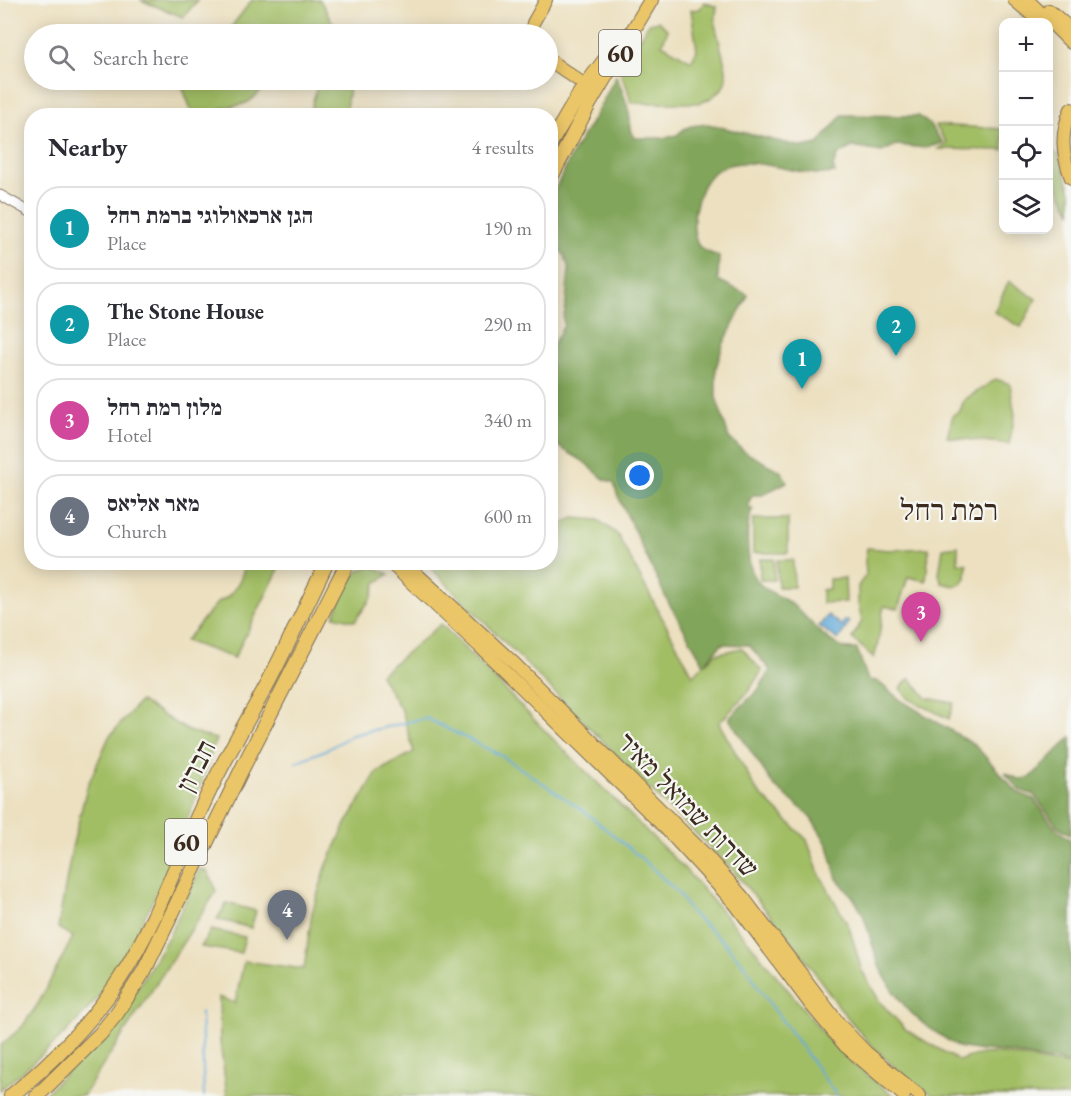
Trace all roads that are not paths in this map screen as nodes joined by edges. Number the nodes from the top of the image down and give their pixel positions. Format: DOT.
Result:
graph roads {
  1 [pos="546,0"];
  2 [pos="642,0"];
  3 [pos="651,0"];
  4 [pos="1014,0"];
  5 [pos="1028,0"];
  6 [pos="1038,0"];
  7 [pos="1050,0"];
  8 [pos="1035,18"];
  9 [pos="532,24"];
  10 [pos="1071,28"];
  11 [pos="1053,36"];
  12 [pos="1071,43"];
  13 [pos="1071,52"];
  14 [pos="558,66"];
  15 [pos="583,90"];
  16 [pos="588,106"];
  17 [pos="1071,109"];
  18 [pos="558,131"];
  19 [pos="558,164"];
  20 [pos="1068,165"];
  21 [pos="1071,178"];
  22 [pos="0,195"];
  23 [pos="24,208"];
  24 [pos="323,570"];
  25 [pos="344,570"];
  26 [pos="398,570"];
  27 [pos="413,570"];
  28 [pos="11,1096"];
  29 [pos="37,1096"];
  30 [pos="904,1096"];
  31 [pos="920,1096"];
  1 -- 9 [label="main road"];
  2 -- 15 [label="highway, 60"];
  3 -- 16 [label="highway, 60"];
  4 -- 8 [label="main road"];
  5 -- 12 [label="main road"];
  6 -- 10 [label="main road"];
  7 -- 10 [label="main road"];
  11 -- 13 [label="main road"];
  14 -- 15 [label="main road"];
  15 -- 16 [label="main road"];
  15 -- 18 [label="highway, 60"];
  16 -- 19 [label="highway, 60"];
  17 -- 20 [label="main road"];
  20 -- 21 [label="main road"];
  22 -- 23 [label="street"];
  24 -- 28 [label="highway, חברון / 60"];
  25 -- 29 [label="highway, חברון / 60"];
  26 -- 30 [label="main road, שדרות שמואל מאיר"];
  27 -- 31 [label="main road, שדרות שמואל מאיר"];
}
